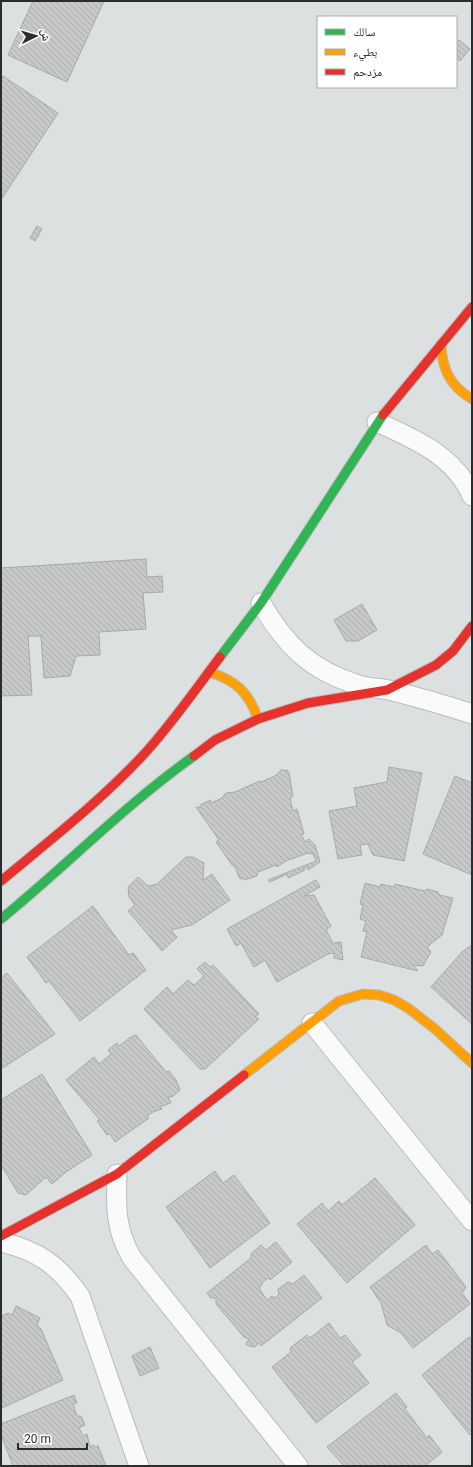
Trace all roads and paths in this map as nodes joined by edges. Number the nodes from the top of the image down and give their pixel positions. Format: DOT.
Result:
graph roads {
  1 [pos="472,307"];
  2 [pos="442,344"];
  3 [pos="472,399"];
  4 [pos="377,422"];
  5 [pos="472,496"];
  6 [pos="261,603"];
  7 [pos="472,626"];
  8 [pos="209,672"];
  9 [pos="387,690"];
  10 [pos="472,714"];
  11 [pos="258,719"];
  12 [pos="1,881"];
  13 [pos="1,919"];
  14 [pos="312,1023"];
  15 [pos="472,1063"];
  16 [pos="117,1174"];
  17 [pos="472,1221"];
  18 [pos="1,1236"];
  19 [pos="1,1242"];
  20 [pos="139,1466"];
  21 [pos="298,1466"];
  1 -- 2 [label="street"];
  2 -- 3 [label="street"];
  2 -- 4 [label="street"];
  4 -- 5 [label="street"];
  4 -- 6 [label="street"];
  6 -- 8 [label="street"];
  6 -- 9 [label="street"];
  7 -- 9 [label="street"];
  8 -- 11 [label="street"];
  8 -- 12 [label="street"];
  9 -- 10 [label="street"];
  9 -- 11 [label="street"];
  11 -- 13 [label="street"];
  14 -- 15 [label="street"];
  14 -- 16 [label="street"];
  14 -- 17 [label="street"];
  16 -- 18 [label="street"];
  16 -- 21 [label="street"];
  19 -- 20 [label="street"];
}
